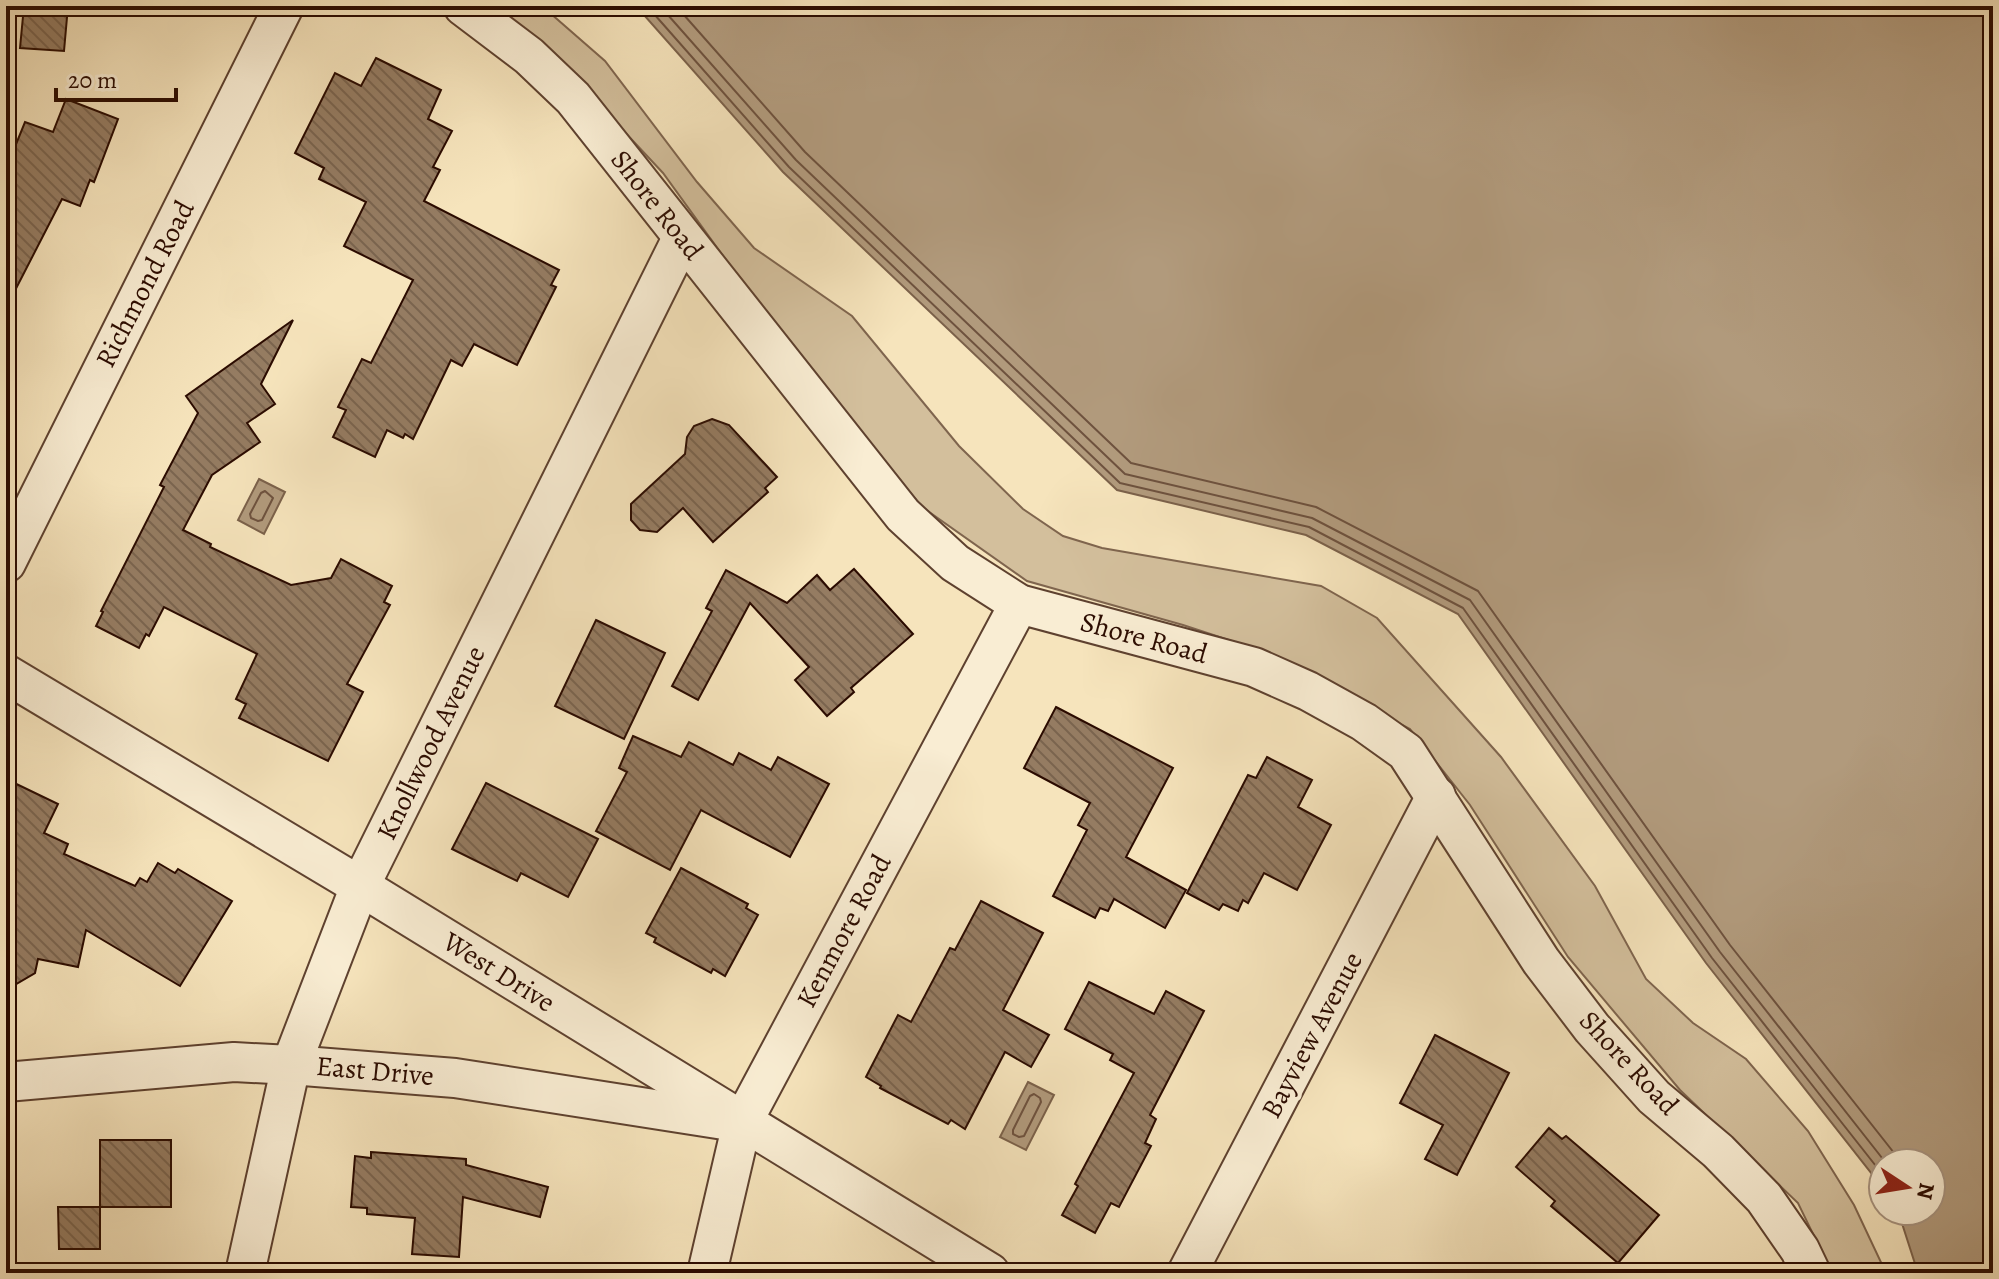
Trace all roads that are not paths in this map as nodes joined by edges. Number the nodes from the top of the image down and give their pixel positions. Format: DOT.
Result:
graph roads {
  1 [pos="284,6"];
  2 [pos="463,6"];
  3 [pos="682,238"];
  4 [pos="6,563"];
  5 [pos="1019,604"];
  6 [pos="6,674"];
  7 [pos="1436,796"];
  8 [pos="360,886"];
  9 [pos="291,1065"];
  10 [pos="6,1082"];
  11 [pos="742,1123"];
  12 [pos="245,1273"];
  13 [pos="707,1273"];
  14 [pos="990,1273"];
  15 [pos="1187,1273"];
  16 [pos="1811,1273"];
  1 -- 4 [label="street, Richmond Road"];
  2 -- 3 [label="street, Shore Road"];
  3 -- 5 [label="street, Shore Road"];
  3 -- 8 [label="street, Knollwood Avenue"];
  5 -- 7 [label="street, Shore Road"];
  5 -- 11 [label="street, Kenmore Road"];
  6 -- 8 [label="street, West Drive"];
  7 -- 15 [label="street, Bayview Avenue"];
  7 -- 16 [label="street, Shore Road"];
  8 -- 9 [label="street, Knollwood Avenue"];
  8 -- 11 [label="street, West Drive"];
  9 -- 10 [label="street, East Drive"];
  9 -- 11 [label="street, East Drive"];
  9 -- 12 [label="street, Knollwood Avenue"];
  11 -- 13 [label="street, Kenmore Road"];
  11 -- 14 [label="street, West Drive"];
}
